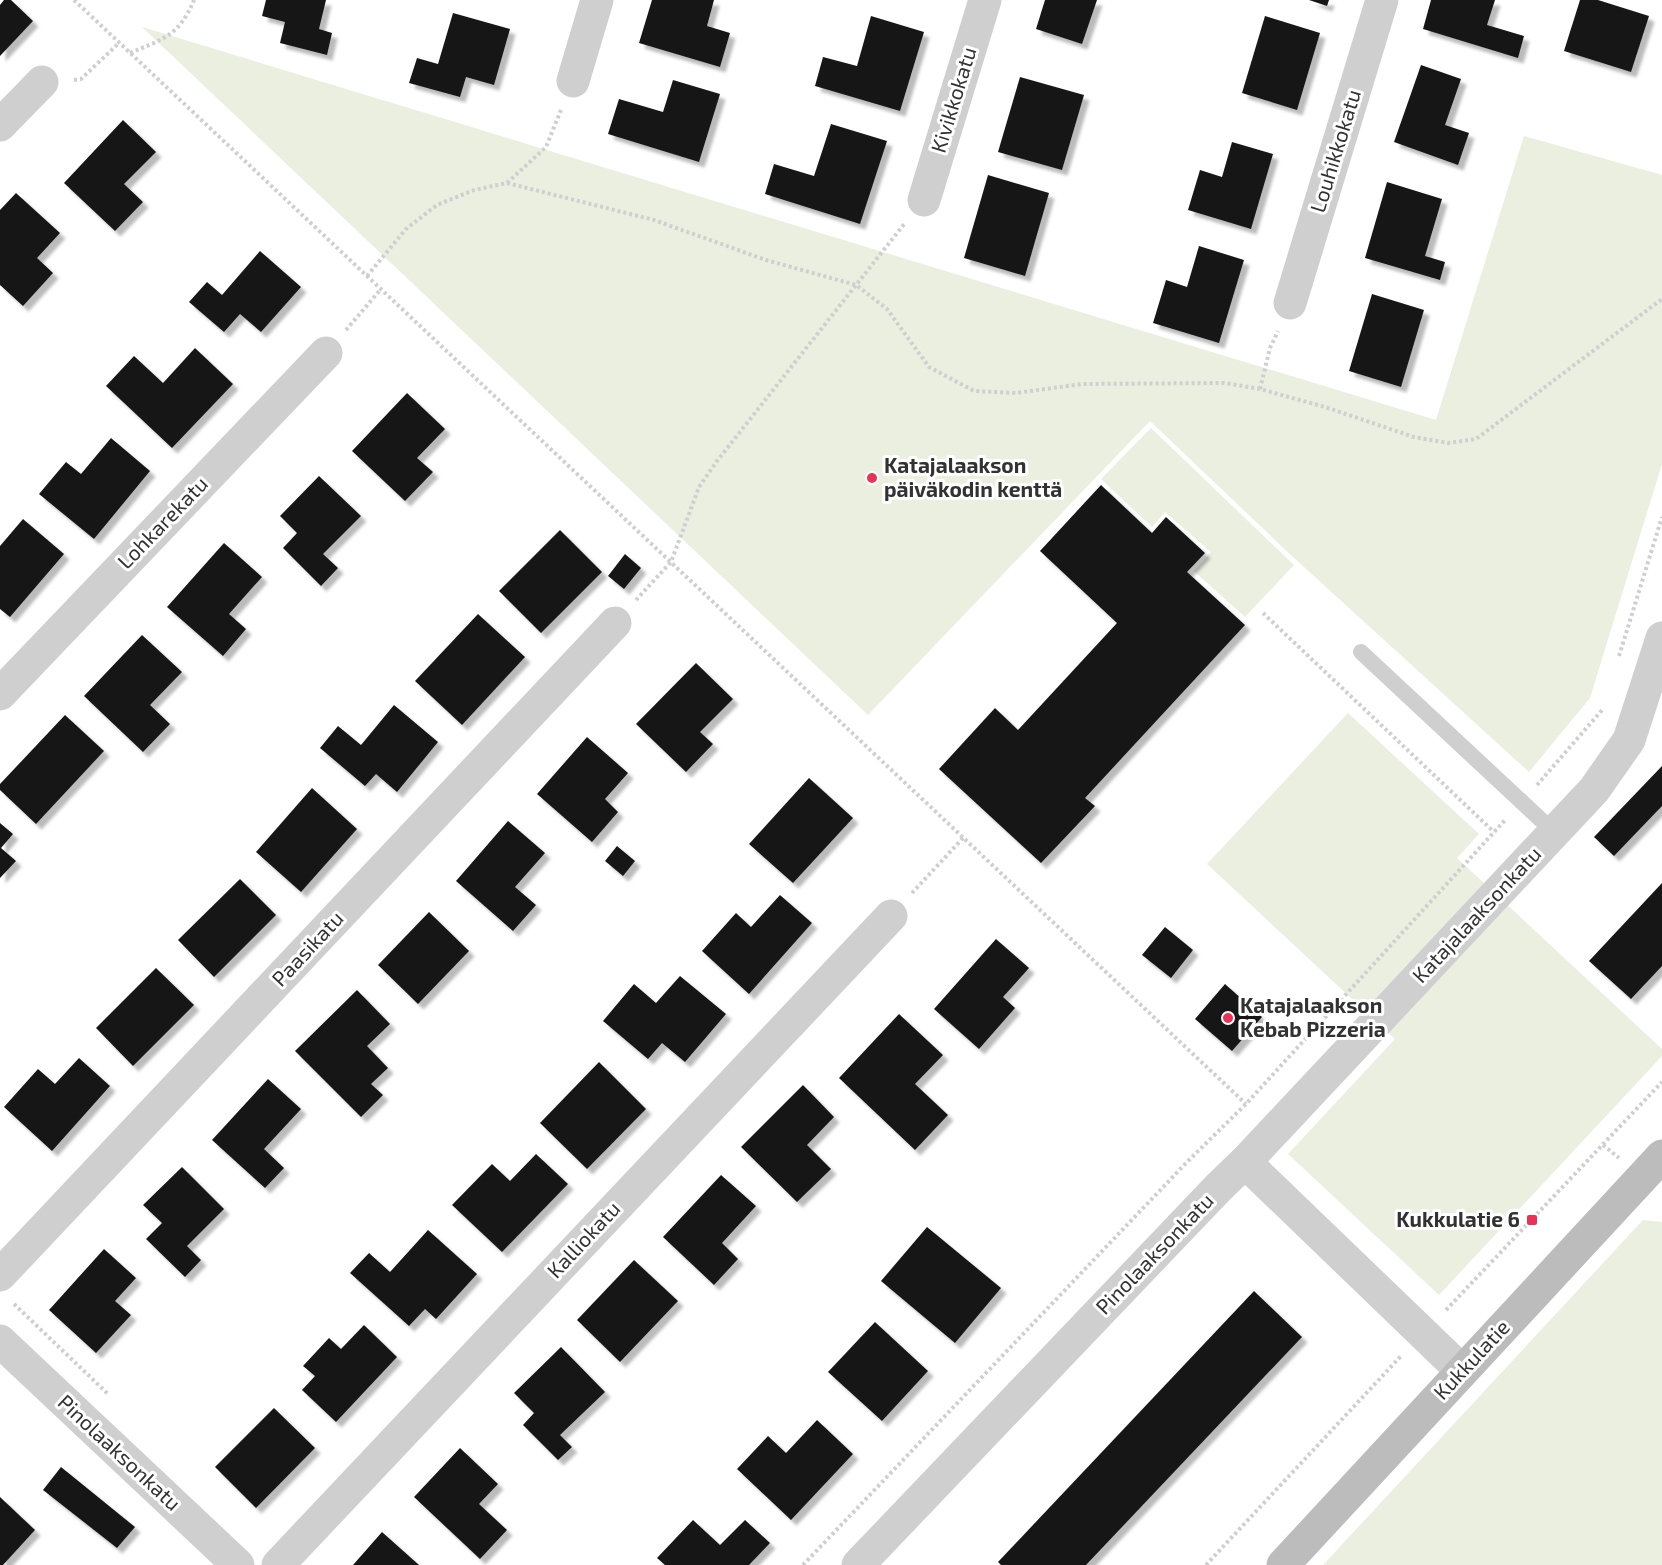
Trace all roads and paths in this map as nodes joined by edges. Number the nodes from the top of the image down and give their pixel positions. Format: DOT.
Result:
graph roads {
  1 [pos="74,0"];
  2 [pos="194,0"];
  3 [pos="597,0"];
  4 [pos="985,0"];
  5 [pos="1382,0"];
  6 [pos="119,43"];
  7 [pos="130,53"];
  8 [pos="573,81"];
  9 [pos="42,82"];
  10 [pos="0,125"];
  11 [pos="507,183"];
  12 [pos="924,200"];
  13 [pos="367,276"];
  14 [pos="856,285"];
  15 [pos="381,289"];
  16 [pos="1662,299"];
  17 [pos="1290,303"];
  18 [pos="326,353"];
  19 [pos="1260,389"];
  20 [pos="1662,517"];
  21 [pos="671,562"];
  22 [pos="1263,613"];
  23 [pos="615,623"];
  24 [pos="1662,638"];
  25 [pos="1361,652"];
  26 [pos="1616,665"];
  27 [pos="0,694"];
  28 [pos="1606,699"];
  29 [pos="1522,802"];
  30 [pos="1494,832"];
  31 [pos="1554,832"];
  32 [pos="963,838"];
  33 [pos="891,916"];
  34 [pos="1246,1104"];
  35 [pos="1662,1156"];
  36 [pos="1245,1162"];
  37 [pos="0,1275"];
  38 [pos="0,1341"];
  39 [pos="1462,1371"];
  40 [pos="238,1565"];
  41 [pos="278,1565"];
  42 [pos="803,1565"];
  43 [pos="858,1565"];
  44 [pos="1283,1565"];
  1 -- 6 [label="path"];
  2 -- 7 [label="path"];
  3 -- 8 [label="street"];
  4 -- 12 [label="street, Kivikkokatu"];
  5 -- 17 [label="street, Louhikkokatu"];
  6 -- 7 [label="path"];
  6 -- 9 [label="path"];
  7 -- 13 [label="path"];
  8 -- 11 [label="path"];
  9 -- 10 [label="street"];
  11 -- 13 [label="path"];
  11 -- 14 [label="path"];
  12 -- 14 [label="path"];
  13 -- 15 [label="path"];
  14 -- 19 [label="path"];
  14 -- 21 [label="path"];
  15 -- 18 [label="path"];
  15 -- 21 [label="path"];
  16 -- 19 [label="path"];
  17 -- 19 [label="path"];
  18 -- 27 [label="street, Lohkarekatu"];
  20 -- 26 [label="path"];
  21 -- 23 [label="path"];
  21 -- 32 [label="path"];
  22 -- 30 [label="path"];
  23 -- 37 [label="street, Paasikatu"];
  24 -- 31 [label="street, Katajalaaksonkatu"];
  25 -- 29 [label="lane"];
  28 -- 29 [label="path"];
  29 -- 30 [label="path"];
  29 -- 31 [label="lane"];
  30 -- 34 [label="path"];
  31 -- 36 [label="street, Katajalaaksonkatu"];
  32 -- 33 [label="path"];
  32 -- 34 [label="path"];
  33 -- 41 [label="street, Kalliokatu"];
  34 -- 42 [label="path"];
  35 -- 39 [label="street, Kukkulatie"];
  36 -- 39 [label="street"];
  36 -- 43 [label="street, Pinolaaksonkatu"];
  38 -- 40 [label="street, Pinolaaksonkatu"];
  39 -- 44 [label="street, Kukkulatie"];
}
